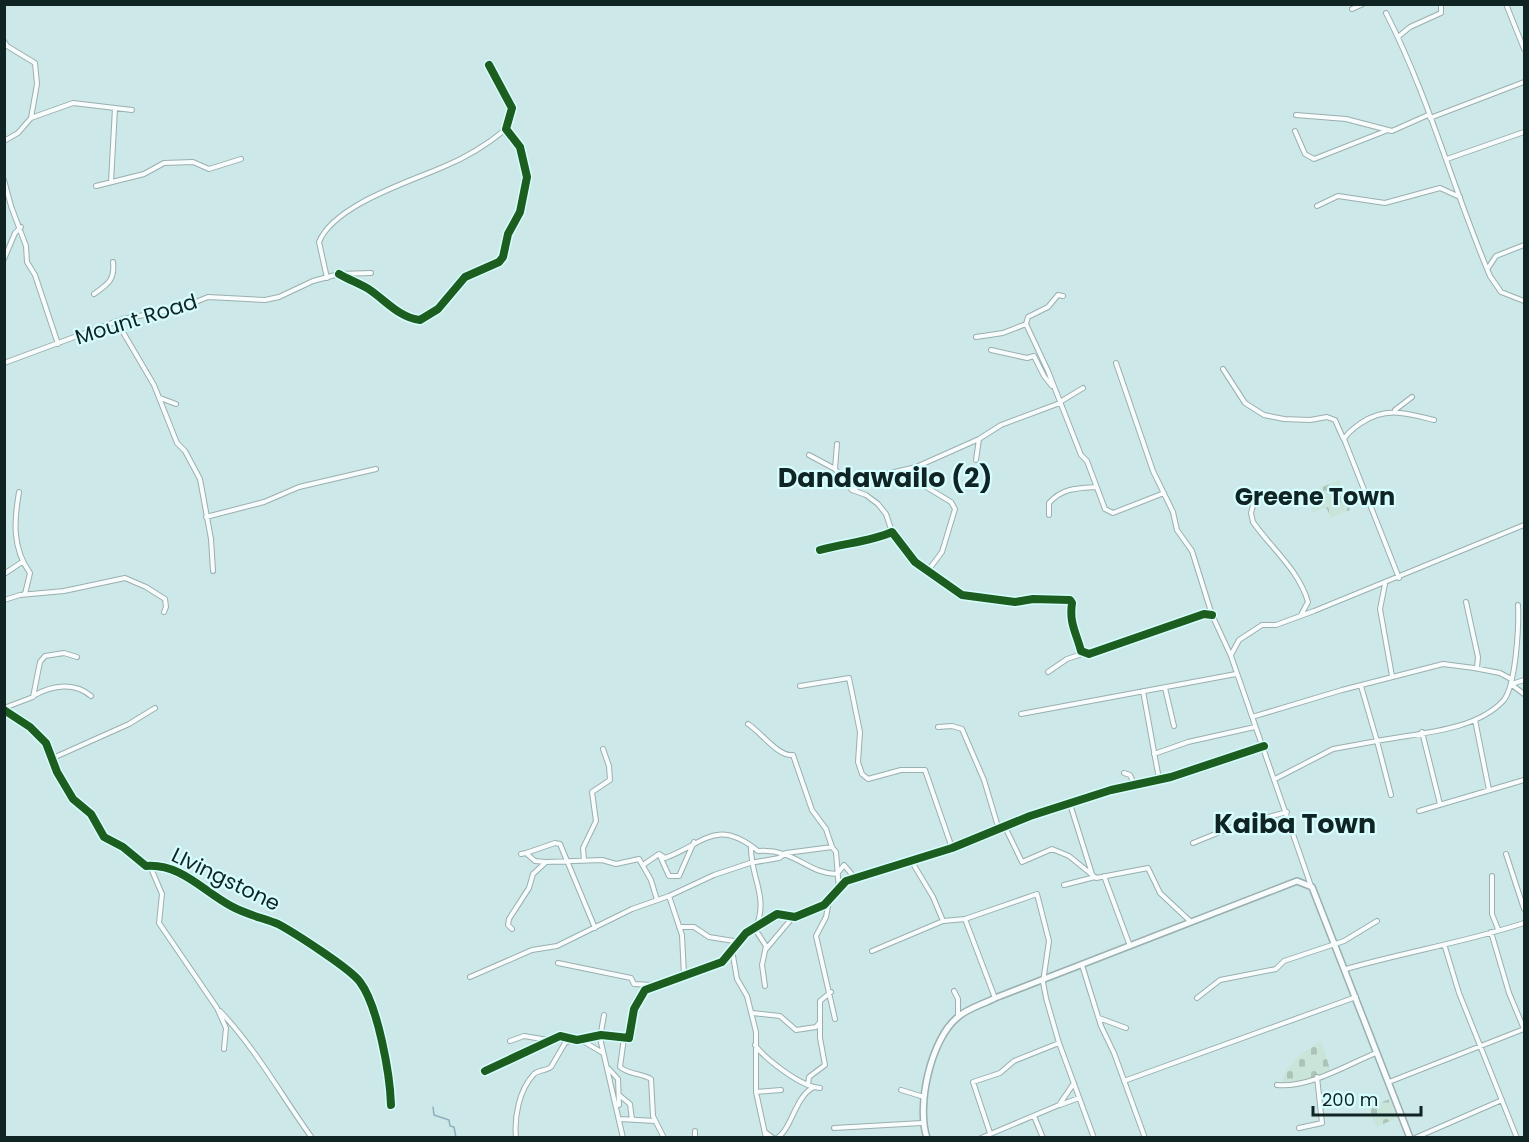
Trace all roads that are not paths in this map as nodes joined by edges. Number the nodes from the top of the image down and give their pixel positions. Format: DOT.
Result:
graph roads {
  1 [pos="1363,4"];
  2 [pos="1441,4"];
  3 [pos="1506,4"];
  4 [pos="1352,9"];
  5 [pos="1386,13"];
  6 [pos="1398,37"];
  7 [pos="4,41"];
  8 [pos="1524,49"];
  9 [pos="489,65"];
  10 [pos="1524,82"];
  11 [pos="115,107"];
  12 [pos="132,110"];
  13 [pos="1296,115"];
  14 [pos="1429,117"];
  15 [pos="31,118"];
  16 [pos="506,129"];
  17 [pos="1389,130"];
  18 [pos="1295,131"];
  19 [pos="1524,132"];
  20 [pos="4,141"];
  21 [pos="241,159"];
  22 [pos="1447,159"];
  23 [pos="4,180"];
  24 [pos="111,182"];
  25 [pos="96,186"];
  26 [pos="1461,197"];
  27 [pos="1317,206"];
  28 [pos="21,227"];
  29 [pos="1524,245"];
  30 [pos="4,260"];
  31 [pos="113,262"];
  32 [pos="1487,269"];
  33 [pos="371,273"];
  34 [pos="339,274"];
  35 [pos="327,278"];
  36 [pos="94,294"];
  37 [pos="1063,296"];
  38 [pos="1524,301"];
  39 [pos="117,322"];
  40 [pos="1026,324"];
  41 [pos="976,338"];
  42 [pos="58,344"];
  43 [pos="991,350"];
  44 [pos="4,363"];
  45 [pos="1116,363"];
  46 [pos="1223,369"];
  47 [pos="1055,388"];
  48 [pos="1083,388"];
  49 [pos="1412,397"];
  50 [pos="160,398"];
  51 [pos="1060,402"];
  52 [pos="176,404"];
  53 [pos="1395,411"];
  54 [pos="1434,420"];
  55 [pos="979,439"];
  56 [pos="1344,439"];
  57 [pos="837,444"];
  58 [pos="809,455"];
  59 [pos="975,460"];
  60 [pos="376,469"];
  61 [pos="835,469"];
  62 [pos="910,469"];
  63 [pos="1096,487"];
  64 [pos="852,490"];
  65 [pos="19,492"];
  66 [pos="1164,493"];
  67 [pos="1254,502"];
  68 [pos="1049,515"];
  69 [pos="206,517"];
  70 [pos="1524,525"];
  71 [pos="892,532"];
  72 [pos="820,550"];
  73 [pos="22,562"];
  74 [pos="213,571"];
  75 [pos="927,572"];
  76 [pos="4,574"];
  77 [pos="1399,578"];
  78 [pos="1384,584"];
  79 [pos="25,594"];
  80 [pos="4,600"];
  81 [pos="1466,602"];
  82 [pos="1518,605"];
  83 [pos="164,612"];
  84 [pos="1212,615"];
  85 [pos="1301,616"];
  86 [pos="1086,653"];
  87 [pos="1231,656"];
  88 [pos="77,657"];
  89 [pos="1477,668"];
  90 [pos="1048,672"];
  91 [pos="1236,674"];
  92 [pos="1392,676"];
  93 [pos="1524,680"];
  94 [pos="1511,682"];
  95 [pos="800,686"];
  96 [pos="1361,686"];
  97 [pos="1165,688"];
  98 [pos="1143,691"];
  99 [pos="1524,694"];
  100 [pos="34,695"];
  101 [pos="91,696"];
  102 [pos="155,708"];
  103 [pos="4,709"];
  104 [pos="1021,714"];
  105 [pos="1252,717"];
  106 [pos="1475,720"];
  107 [pos="748,724"];
  108 [pos="1174,726"];
  109 [pos="938,727"];
  110 [pos="1255,727"];
  111 [pos="1422,732"];
  112 [pos="1377,741"];
  113 [pos="1264,746"];
  114 [pos="603,748"];
  115 [pos="1154,754"];
  116 [pos="53,758"];
  117 [pos="1124,773"];
  118 [pos="1159,779"];
  119 [pos="1275,779"];
  120 [pos="1524,780"];
  121 [pos="1135,786"];
  122 [pos="1489,790"];
  123 [pos="1391,795"];
  124 [pos="1070,804"];
  125 [pos="1440,804"];
  126 [pos="1419,811"];
  127 [pos="1287,812"];
  128 [pos="1005,827"];
  129 [pos="999,830"];
  130 [pos="694,842"];
  131 [pos="1193,843"];
  132 [pos="751,846"];
  133 [pos="832,847"];
  134 [pos="952,848"];
  135 [pos="786,853"];
  136 [pos="659,854"];
  137 [pos="1506,854"];
  138 [pos="584,860"];
  139 [pos="912,861"];
  140 [pos="546,862"];
  141 [pos="567,863"];
  142 [pos="750,863"];
  143 [pos="643,865"];
  144 [pos="150,866"];
  145 [pos="837,874"];
  146 [pos="1093,876"];
  147 [pos="1104,876"];
  148 [pos="1492,876"];
  149 [pos="855,878"];
  150 [pos="1065,885"];
  151 [pos="1312,887"];
  152 [pos="839,890"];
  153 [pos="669,896"];
  154 [pos="657,900"];
  155 [pos="829,901"];
  156 [pos="1524,909"];
  157 [pos="793,917"];
  158 [pos="965,919"];
  159 [pos="943,921"];
  160 [pos="1377,921"];
  161 [pos="1192,922"];
  162 [pos="1524,923"];
  163 [pos="680,927"];
  164 [pos="595,928"];
  165 [pos="755,928"];
  166 [pos="512,929"];
  167 [pos="1498,929"];
  168 [pos="1491,932"];
  169 [pos="740,942"];
  170 [pos="1335,944"];
  171 [pos="1130,946"];
  172 [pos="1445,947"];
  173 [pos="766,949"];
  174 [pos="732,950"];
  175 [pos="872,951"];
  176 [pos="558,963"];
  177 [pos="1082,965"];
  178 [pos="1346,969"];
  179 [pos="684,975"];
  180 [pos="470,977"];
  181 [pos="1043,982"];
  182 [pos="659,984"];
  183 [pos="765,986"];
  184 [pos="954,991"];
  185 [pos="831,992"];
  186 [pos="995,998"];
  187 [pos="1197,998"];
  188 [pos="1356,998"];
  189 [pos="217,1008"];
  190 [pos="751,1013"];
  191 [pos="604,1015"];
  192 [pos="958,1016"];
  193 [pos="1099,1018"];
  194 [pos="835,1019"];
  195 [pos="820,1022"];
  196 [pos="1126,1028"];
  197 [pos="1524,1029"];
  198 [pos="601,1035"];
  199 [pos="624,1038"];
  200 [pos="572,1039"];
  201 [pos="549,1040"];
  202 [pos="580,1040"];
  203 [pos="510,1041"];
  204 [pos="1059,1043"];
  205 [pos="755,1044"];
  206 [pos="1481,1045"];
  207 [pos="224,1049"];
  208 [pos="1376,1053"];
  209 [pos="603,1054"];
  210 [pos="609,1069"];
  211 [pos="485,1071"];
  212 [pos="812,1075"];
  213 [pos="1317,1077"];
  214 [pos="798,1081"];
  215 [pos="1124,1081"];
  216 [pos="1074,1082"];
  217 [pos="1388,1082"];
  218 [pos="808,1085"];
  219 [pos="1276,1085"];
  220 [pos="814,1086"];
  221 [pos="820,1088"];
  222 [pos="781,1090"];
  223 [pos="901,1090"];
  224 [pos="756,1092"];
  225 [pos="619,1095"];
  226 [pos="924,1097"];
  227 [pos="1078,1098"];
  228 [pos="1502,1100"];
  229 [pos="391,1105"];
  230 [pos="1059,1105"];
  231 [pos="618,1112"];
  232 [pos="1034,1116"];
  233 [pos="620,1119"];
  234 [pos="632,1120"];
  235 [pos="655,1121"];
  236 [pos="922,1124"];
  237 [pos="834,1128"];
  238 [pos="1299,1128"];
  239 [pos="694,1131"];
  240 [pos="765,1132"];
  241 [pos="990,1133"];
  242 [pos="312,1137"];
  243 [pos="516,1137"];
  244 [pos="622,1137"];
  245 [pos="664,1137"];
  246 [pos="695,1137"];
  247 [pos="766,1137"];
  248 [pos="775,1137"];
  249 [pos="927,1137"];
  250 [pos="981,1137"];
  251 [pos="1043,1137"];
  252 [pos="1094,1137"];
  253 [pos="1145,1137"];
  254 [pos="1410,1137"];
  255 [pos="1415,1137"];
  256 [pos="1517,1137"];
  1 -- 4 [label="street"];
  2 -- 6 [label="street"];
  3 -- 8 [label="street"];
  5 -- 6 [label="street"];
  6 -- 14 [label="street"];
  7 -- 15 [label="street"];
  9 -- 16 [label="street"];
  10 -- 14 [label="street"];
  11 -- 12 [label="street"];
  11 -- 15 [label="street"];
  11 -- 24 [label="street"];
  13 -- 17 [label="street"];
  14 -- 17 [label="street"];
  14 -- 22 [label="street"];
  15 -- 20 [label="street"];
  16 -- 34 [label="street"];
  16 -- 35 [label="street"];
  17 -- 18 [label="street"];
  19 -- 22 [label="street"];
  21 -- 24 [label="street"];
  22 -- 26 [label="street"];
  23 -- 28 [label="street"];
  24 -- 25 [label="street"];
  26 -- 27 [label="street"];
  26 -- 32 [label="street"];
  28 -- 30 [label="street"];
  28 -- 42 [label="street"];
  29 -- 32 [label="street"];
  31 -- 36 [label="street"];
  32 -- 38 [label="street"];
  33 -- 34 [label="street, Mount Road"];
  34 -- 35 [label="street, Mount Road"];
  35 -- 39 [label="street, Mount Road"];
  37 -- 40 [label="street"];
  39 -- 42 [label="street, Mount Road"];
  39 -- 50 [label="street"];
  40 -- 41 [label="street"];
  40 -- 47 [label="street"];
  42 -- 44 [label="street, Mount Road"];
  43 -- 47 [label="street"];
  45 -- 66 [label="street"];
  46 -- 56 [label="street"];
  47 -- 51 [label="street"];
  48 -- 51 [label="street"];
  49 -- 53 [label="street"];
  50 -- 52 [label="street"];
  50 -- 69 [label="street"];
  51 -- 55 [label="street"];
  51 -- 63 [label="street"];
  53 -- 54 [label="street"];
  53 -- 56 [label="street"];
  55 -- 59 [label="street"];
  55 -- 62 [label="street"];
  56 -- 77 [label="street"];
  57 -- 61 [label="street"];
  58 -- 61 [label="street"];
  60 -- 69 [label="street"];
  61 -- 64 [label="street"];
  62 -- 64 [label="street"];
  62 -- 75 [label="street"];
  63 -- 66 [label="street"];
  63 -- 68 [label="street"];
  64 -- 71 [label="street"];
  65 -- 73 [label="street"];
  66 -- 84 [label="street"];
  67 -- 85 [label="street"];
  69 -- 74 [label="street"];
  70 -- 77 [label="street"];
  71 -- 72 [label="street"];
  71 -- 75 [label="street"];
  73 -- 76 [label="street"];
  73 -- 79 [label="street"];
  75 -- 86 [label="street"];
  77 -- 78 [label="street"];
  78 -- 85 [label="street"];
  78 -- 92 [label="street"];
  79 -- 80 [label="street"];
  79 -- 83 [label="street"];
  81 -- 89 [label="street"];
  82 -- 94 [label="street"];
  84 -- 86 [label="street"];
  84 -- 87 [label="street"];
  85 -- 87 [label="street"];
  86 -- 90 [label="street"];
  87 -- 91 [label="street"];
  88 -- 100 [label="street"];
  89 -- 92 [label="street"];
  89 -- 94 [label="street"];
  91 -- 97 [label="street"];
  91 -- 105 [label="street"];
  92 -- 96 [label="street"];
  93 -- 94 [label="street"];
  94 -- 99 [label="street"];
  94 -- 106 [label="street"];
  95 -- 134 [label="street"];
  96 -- 105 [label="street"];
  96 -- 112 [label="street"];
  97 -- 98 [label="street"];
  97 -- 108 [label="street"];
  98 -- 104 [label="street"];
  98 -- 115 [label="street"];
  100 -- 101 [label="street"];
  100 -- 103 [label="street"];
  102 -- 116 [label="street"];
  103 -- 116 [label="street, LIvingstone"];
  105 -- 110 [label="street"];
  106 -- 111 [label="street"];
  106 -- 122 [label="street"];
  107 -- 133 [label="street"];
  109 -- 129 [label="street"];
  110 -- 113 [label="street"];
  110 -- 115 [label="street"];
  111 -- 112 [label="street"];
  111 -- 125 [label="street"];
  112 -- 119 [label="street"];
  112 -- 123 [label="street"];
  113 -- 118 [label="street"];
  113 -- 119 [label="street"];
  114 -- 138 [label="street"];
  115 -- 118 [label="street"];
  116 -- 144 [label="street, LIvingstone"];
  117 -- 121 [label="street"];
  118 -- 121 [label="street"];
  119 -- 127 [label="street"];
  120 -- 122 [label="street"];
  121 -- 124 [label="street"];
  122 -- 125 [label="street"];
  124 -- 128 [label="street"];
  124 -- 146 [label="street"];
  125 -- 126 [label="street"];
  127 -- 131 [label="street"];
  127 -- 151 [label="street"];
  128 -- 129 [label="street"];
  128 -- 146 [label="street"];
  129 -- 134 [label="street"];
  130 -- 132 [label="street"];
  130 -- 136 [label="street"];
  130 -- 136 [label="street"];
  132 -- 135 [label="street"];
  132 -- 142 [label="street"];
  133 -- 135 [label="street"];
  133 -- 145 [label="street"];
  134 -- 139 [label="street"];
  135 -- 142 [label="street"];
  135 -- 145 [label="street"];
  136 -- 143 [label="street"];
  137 -- 156 [label="street"];
  138 -- 141 [label="street"];
  138 -- 143 [label="street"];
  139 -- 149 [label="street"];
  139 -- 159 [label="street"];
  140 -- 141 [label="street"];
  140 -- 141 [label="street"];
  140 -- 166 [label="street"];
  141 -- 164 [label="street"];
  142 -- 153 [label="street"];
  142 -- 165 [label="street"];
  143 -- 154 [label="street"];
  144 -- 189 [label="street"];
  144 -- 229 [label="street, LIvingstone"];
  145 -- 149 [label="street"];
  145 -- 152 [label="street"];
  146 -- 147 [label="street"];
  146 -- 150 [label="street"];
  147 -- 161 [label="street"];
  147 -- 171 [label="street"];
  148 -- 167 [label="street"];
  149 -- 152 [label="street"];
  151 -- 161 [label="main road"];
  151 -- 170 [label="main road"];
  152 -- 155 [label="street"];
  153 -- 154 [label="street"];
  153 -- 163 [label="street"];
  154 -- 164 [label="street"];
  155 -- 157 [label="street"];
  155 -- 185 [label="street"];
  157 -- 165 [label="street"];
  157 -- 173 [label="street"];
  158 -- 159 [label="street"];
  158 -- 181 [label="street"];
  158 -- 186 [label="street"];
  159 -- 175 [label="street"];
  160 -- 170 [label="street"];
  161 -- 171 [label="main road"];
  162 -- 167 [label="street"];
  163 -- 169 [label="street"];
  163 -- 179 [label="street"];
  164 -- 180 [label="street"];
  165 -- 169 [label="street"];
  165 -- 173 [label="street"];
  167 -- 168 [label="street"];
  168 -- 172 [label="street"];
  168 -- 197 [label="street"];
  169 -- 174 [label="street"];
  170 -- 178 [label="main road"];
  170 -- 187 [label="street"];
  171 -- 177 [label="main road"];
  172 -- 178 [label="street"];
  172 -- 206 [label="street"];
  173 -- 183 [label="street"];
  174 -- 179 [label="street"];
  174 -- 190 [label="street"];
  176 -- 182 [label="street"];
  177 -- 181 [label="main road"];
  177 -- 193 [label="street"];
  178 -- 188 [label="main road"];
  179 -- 182 [label="street"];
  181 -- 186 [label="main road"];
  181 -- 204 [label="street"];
  182 -- 199 [label="street"];
  184 -- 192 [label="street"];
  185 -- 194 [label="street"];
  185 -- 195 [label="street"];
  186 -- 192 [label="main road"];
  188 -- 208 [label="main road"];
  188 -- 215 [label="street"];
  189 -- 207 [label="street"];
  189 -- 242 [label="street"];
  190 -- 195 [label="street"];
  190 -- 205 [label="street"];
  191 -- 198 [label="street"];
  192 -- 226 [label="main road"];
  193 -- 196 [label="street"];
  193 -- 215 [label="street"];
  195 -- 212 [label="street"];
  197 -- 206 [label="street"];
  198 -- 199 [label="street"];
  198 -- 202 [label="street"];
  198 -- 209 [label="street"];
  199 -- 235 [label="street"];
  200 -- 201 [label="street"];
  200 -- 202 [label="street"];
  200 -- 243 [label="street"];
  201 -- 203 [label="street"];
  201 -- 211 [label="street"];
  202 -- 209 [label="street"];
  204 -- 216 [label="street"];
  204 -- 241 [label="street"];
  205 -- 214 [label="street"];
  205 -- 224 [label="street"];
  206 -- 217 [label="street"];
  206 -- 228 [label="street"];
  208 -- 213 [label="street"];
  208 -- 217 [label="main road"];
  209 -- 210 [label="street"];
  210 -- 225 [label="street"];
  210 -- 231 [label="street"];
  212 -- 214 [label="street"];
  212 -- 218 [label="street"];
  213 -- 219 [label="street"];
  213 -- 238 [label="street"];
  214 -- 218 [label="street"];
  215 -- 253 [label="street"];
  216 -- 227 [label="street"];
  216 -- 230 [label="street"];
  217 -- 254 [label="main road"];
  218 -- 220 [label="street"];
  220 -- 221 [label="street"];
  220 -- 248 [label="street"];
  222 -- 224 [label="street"];
  223 -- 226 [label="street"];
  224 -- 240 [label="street"];
  225 -- 231 [label="street"];
  225 -- 234 [label="street"];
  226 -- 236 [label="main road"];
  227 -- 230 [label="street"];
  227 -- 252 [label="street"];
  228 -- 255 [label="street"];
  228 -- 256 [label="street"];
  230 -- 232 [label="street"];
  231 -- 233 [label="street"];
  232 -- 241 [label="street"];
  232 -- 251 [label="street"];
  233 -- 234 [label="street"];
  233 -- 244 [label="street"];
  234 -- 235 [label="street"];
  235 -- 245 [label="street"];
  236 -- 237 [label="street"];
  236 -- 249 [label="main road"];
  239 -- 246 [label="street"];
  240 -- 247 [label="street"];
  240 -- 248 [label="street"];
  241 -- 250 [label="street"];
}
